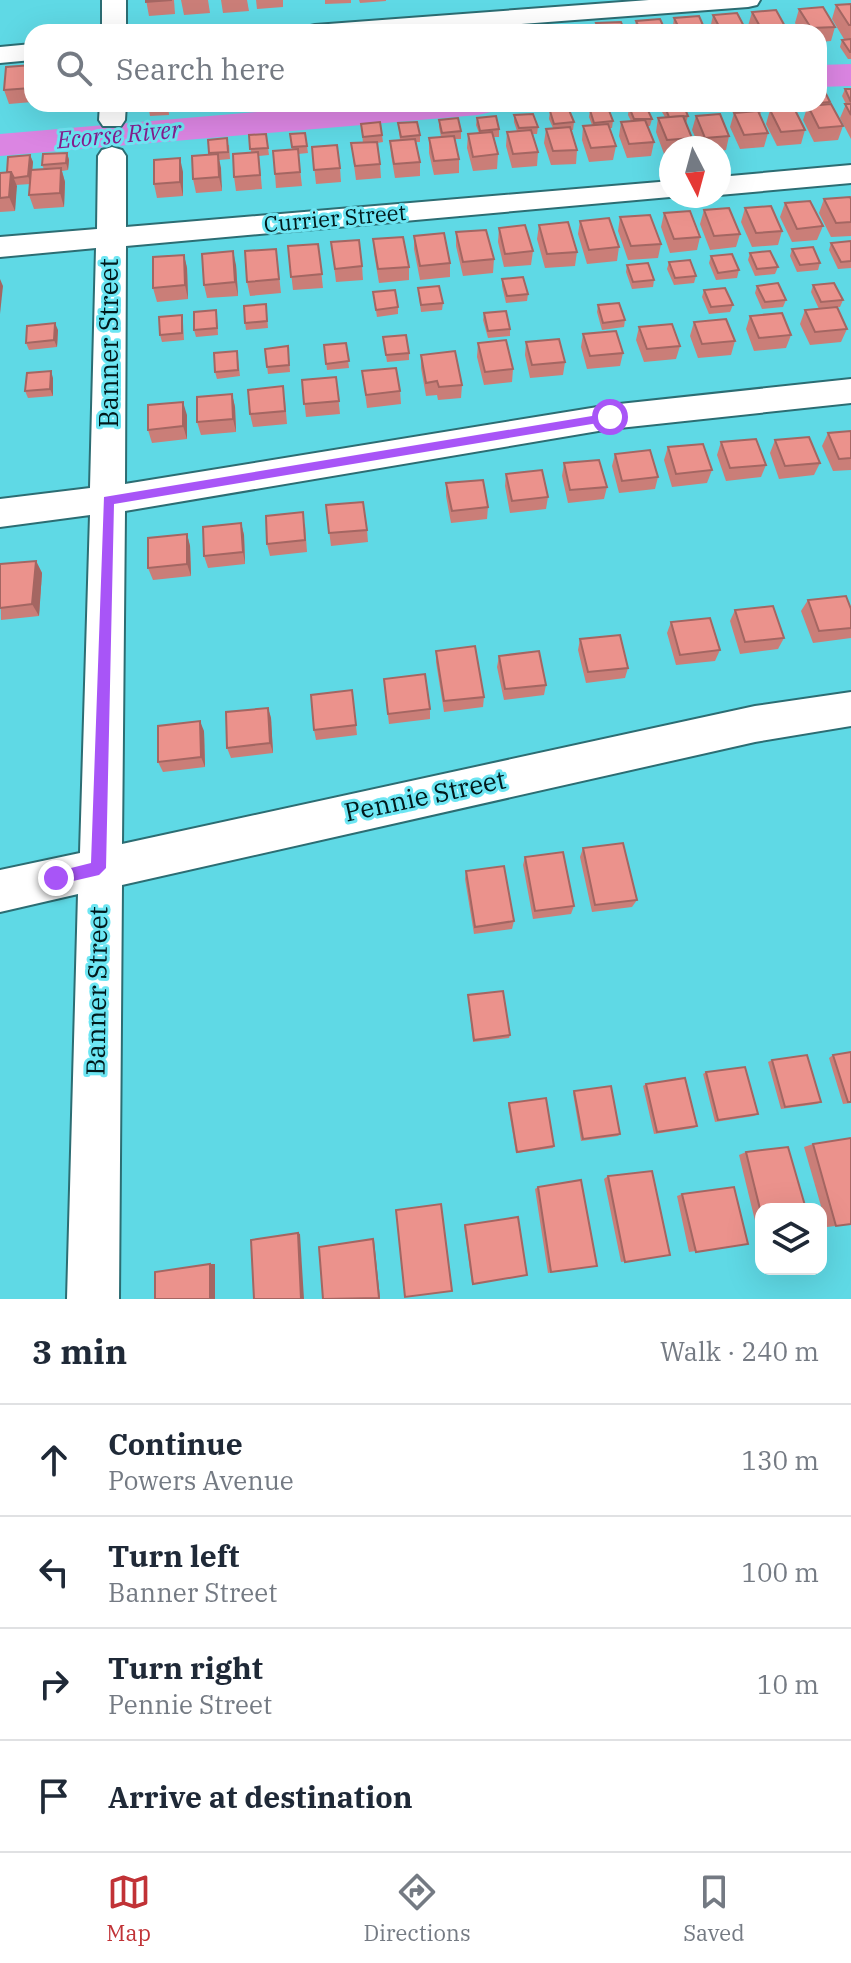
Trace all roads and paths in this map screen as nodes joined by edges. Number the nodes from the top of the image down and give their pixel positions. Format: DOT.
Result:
graph roads {
  1 [pos="114,0"];
  2 [pos="748,0"];
  3 [pos="114,24"];
  4 [pos="423,24"];
  5 [pos="24,53"];
  6 [pos="0,55"];
  7 [pos="112,126"];
  8 [pos="851,174"];
  9 [pos="731,185"];
  10 [pos="659,191"];
  11 [pos="110,239"];
  12 [pos="0,247"];
  13 [pos="851,391"];
  14 [pos="109,500"];
  15 [pos="0,513"];
  16 [pos="851,709"];
  17 [pos="99,868"];
  18 [pos="0,891"];
  19 [pos="93,1299"];
  1 -- 3 [label="street"];
  2 -- 4 [label="street"];
  5 -- 6 [label="street"];
  7 -- 11 [label="street, Banner Street"];
  8 -- 9 [label="street"];
  10 -- 11 [label="street, Currier Street"];
  11 -- 12 [label="street, Currier Street"];
  11 -- 14 [label="street, Banner Street"];
  13 -- 14 [label="street"];
  14 -- 15 [label="street"];
  14 -- 17 [label="street, Banner Street"];
  16 -- 17 [label="street, Pennie Street"];
  17 -- 18 [label="street, Pennie Street"];
  17 -- 19 [label="street, Banner Street"];
}
